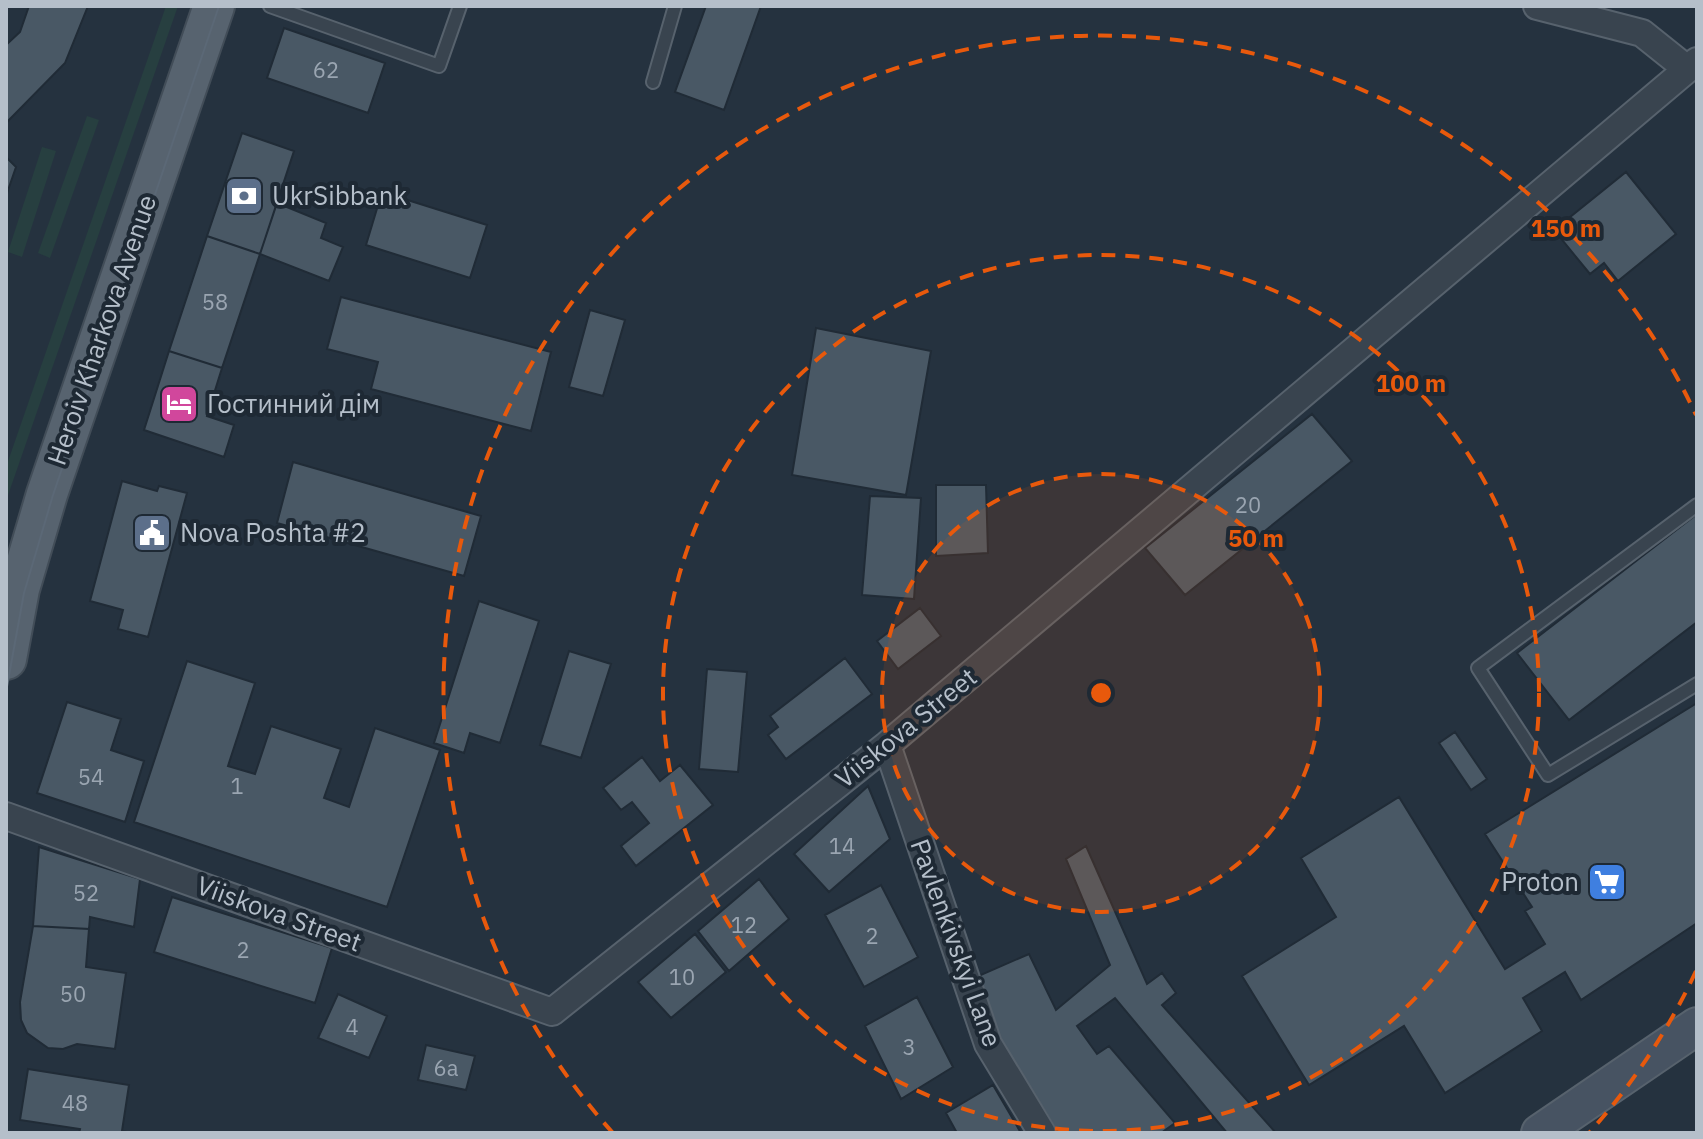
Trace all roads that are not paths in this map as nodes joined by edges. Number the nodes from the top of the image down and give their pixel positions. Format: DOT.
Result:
graph roads {
  1 [pos="214,6"];
  2 [pos="270,6"];
  3 [pos="460,6"];
  4 [pos="675,6"];
  5 [pos="1537,6"];
  6 [pos="1568,10"];
  7 [pos="1692,65"];
  8 [pos="653,82"];
  9 [pos="1697,505"];
  10 [pos="9,602"];
  11 [pos="6,659"];
  12 [pos="1697,684"];
  13 [pos="887,745"];
  14 [pos="6,816"];
  15 [pos="1697,1026"];
  16 [pos="1042,1133"];
  17 [pos="1540,1133"];
  1 -- 10 [label="main road, Heroiv Kharkova Avenue"];
  2 -- 3 [label="lane"];
  4 -- 8 [label="lane"];
  5 -- 6 [label="street"];
  6 -- 7 [label="street"];
  7 -- 13 [label="street, Viiskova Street"];
  9 -- 12 [label="lane"];
  10 -- 11 [label="main road, Heroiv Kharkova Avenue"];
  13 -- 14 [label="street, Viiskova Street"];
  13 -- 16 [label="street, Pavlenkivskyi Lane"];
  15 -- 17 [label="main road"];
}
